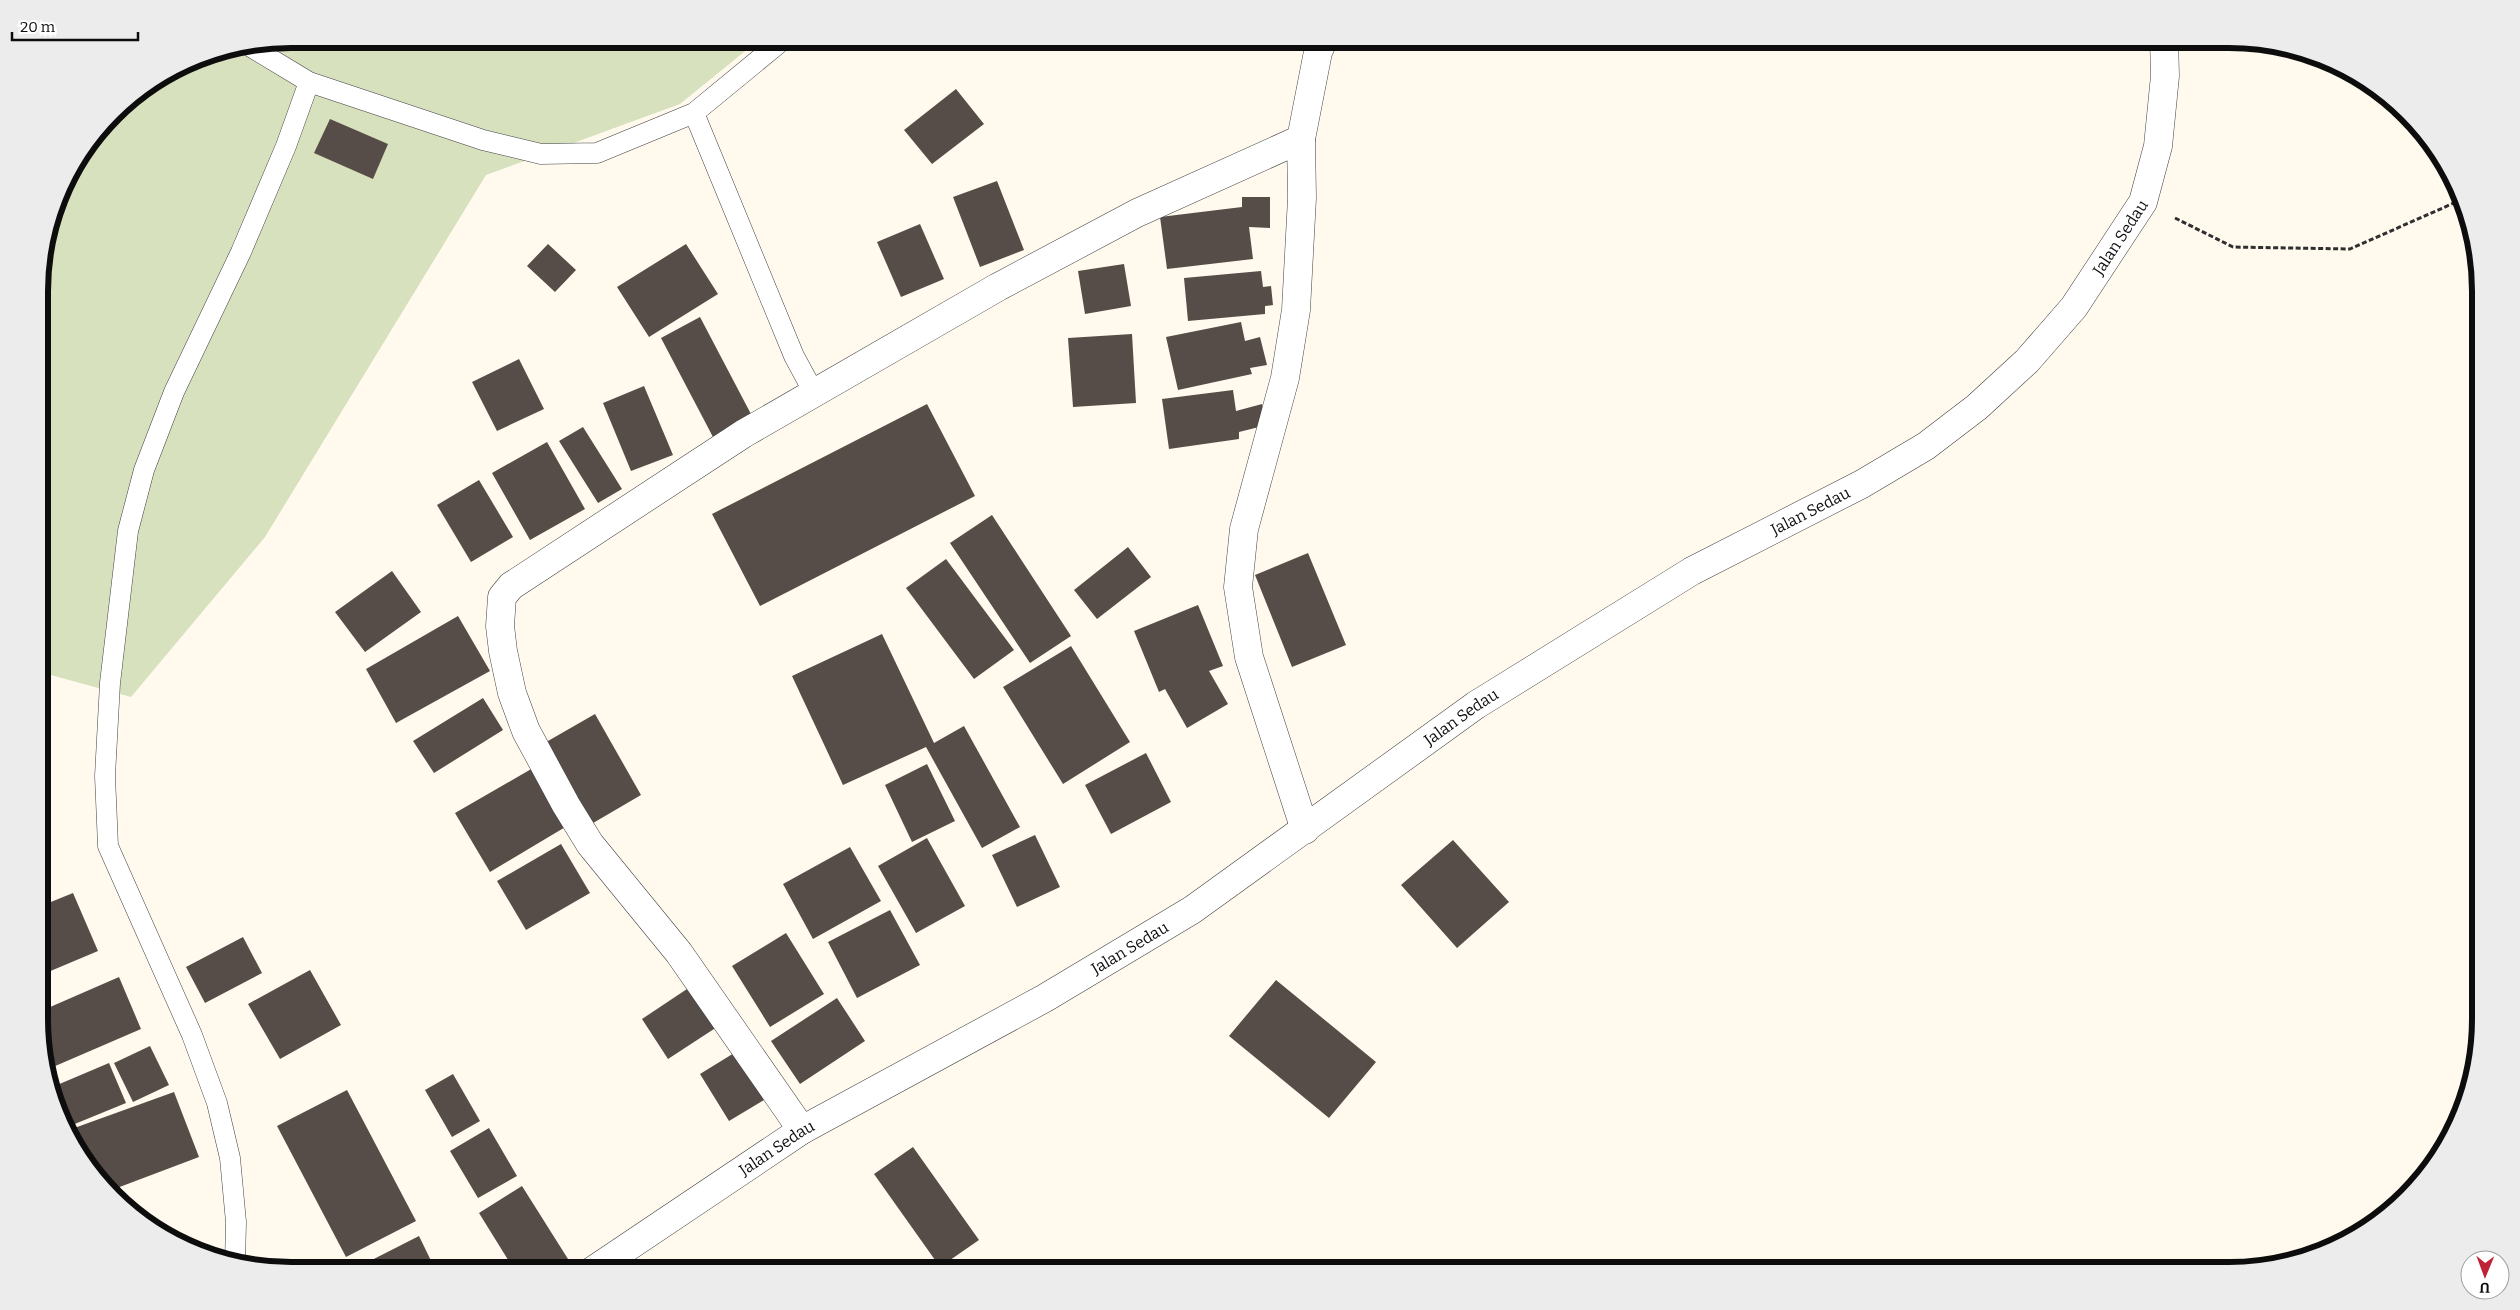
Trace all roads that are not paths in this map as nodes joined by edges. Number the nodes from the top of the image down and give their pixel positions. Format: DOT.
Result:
graph roads {
  1 [pos="773,48"];
  2 [pos="1320,48"];
  3 [pos="2164,48"];
  4 [pos="258,50"];
  5 [pos="309,82"];
  6 [pos="694,113"];
  7 [pos="1301,139"];
  8 [pos="814,393"];
  9 [pos="1305,830"];
  10 [pos="802,1130"];
  11 [pos="235,1256"];
  12 [pos="605,1262"];
  1 -- 6 [label="lane"];
  2 -- 7 [label="street"];
  3 -- 9 [label="street, Jalan Sedau"];
  4 -- 5 [label="lane"];
  5 -- 6 [label="lane"];
  5 -- 11 [label="lane"];
  6 -- 8 [label="lane"];
  7 -- 8 [label="street"];
  7 -- 9 [label="street"];
  8 -- 10 [label="street"];
  9 -- 10 [label="street, Jalan Sedau"];
  10 -- 12 [label="street, Jalan Sedau"];
}
